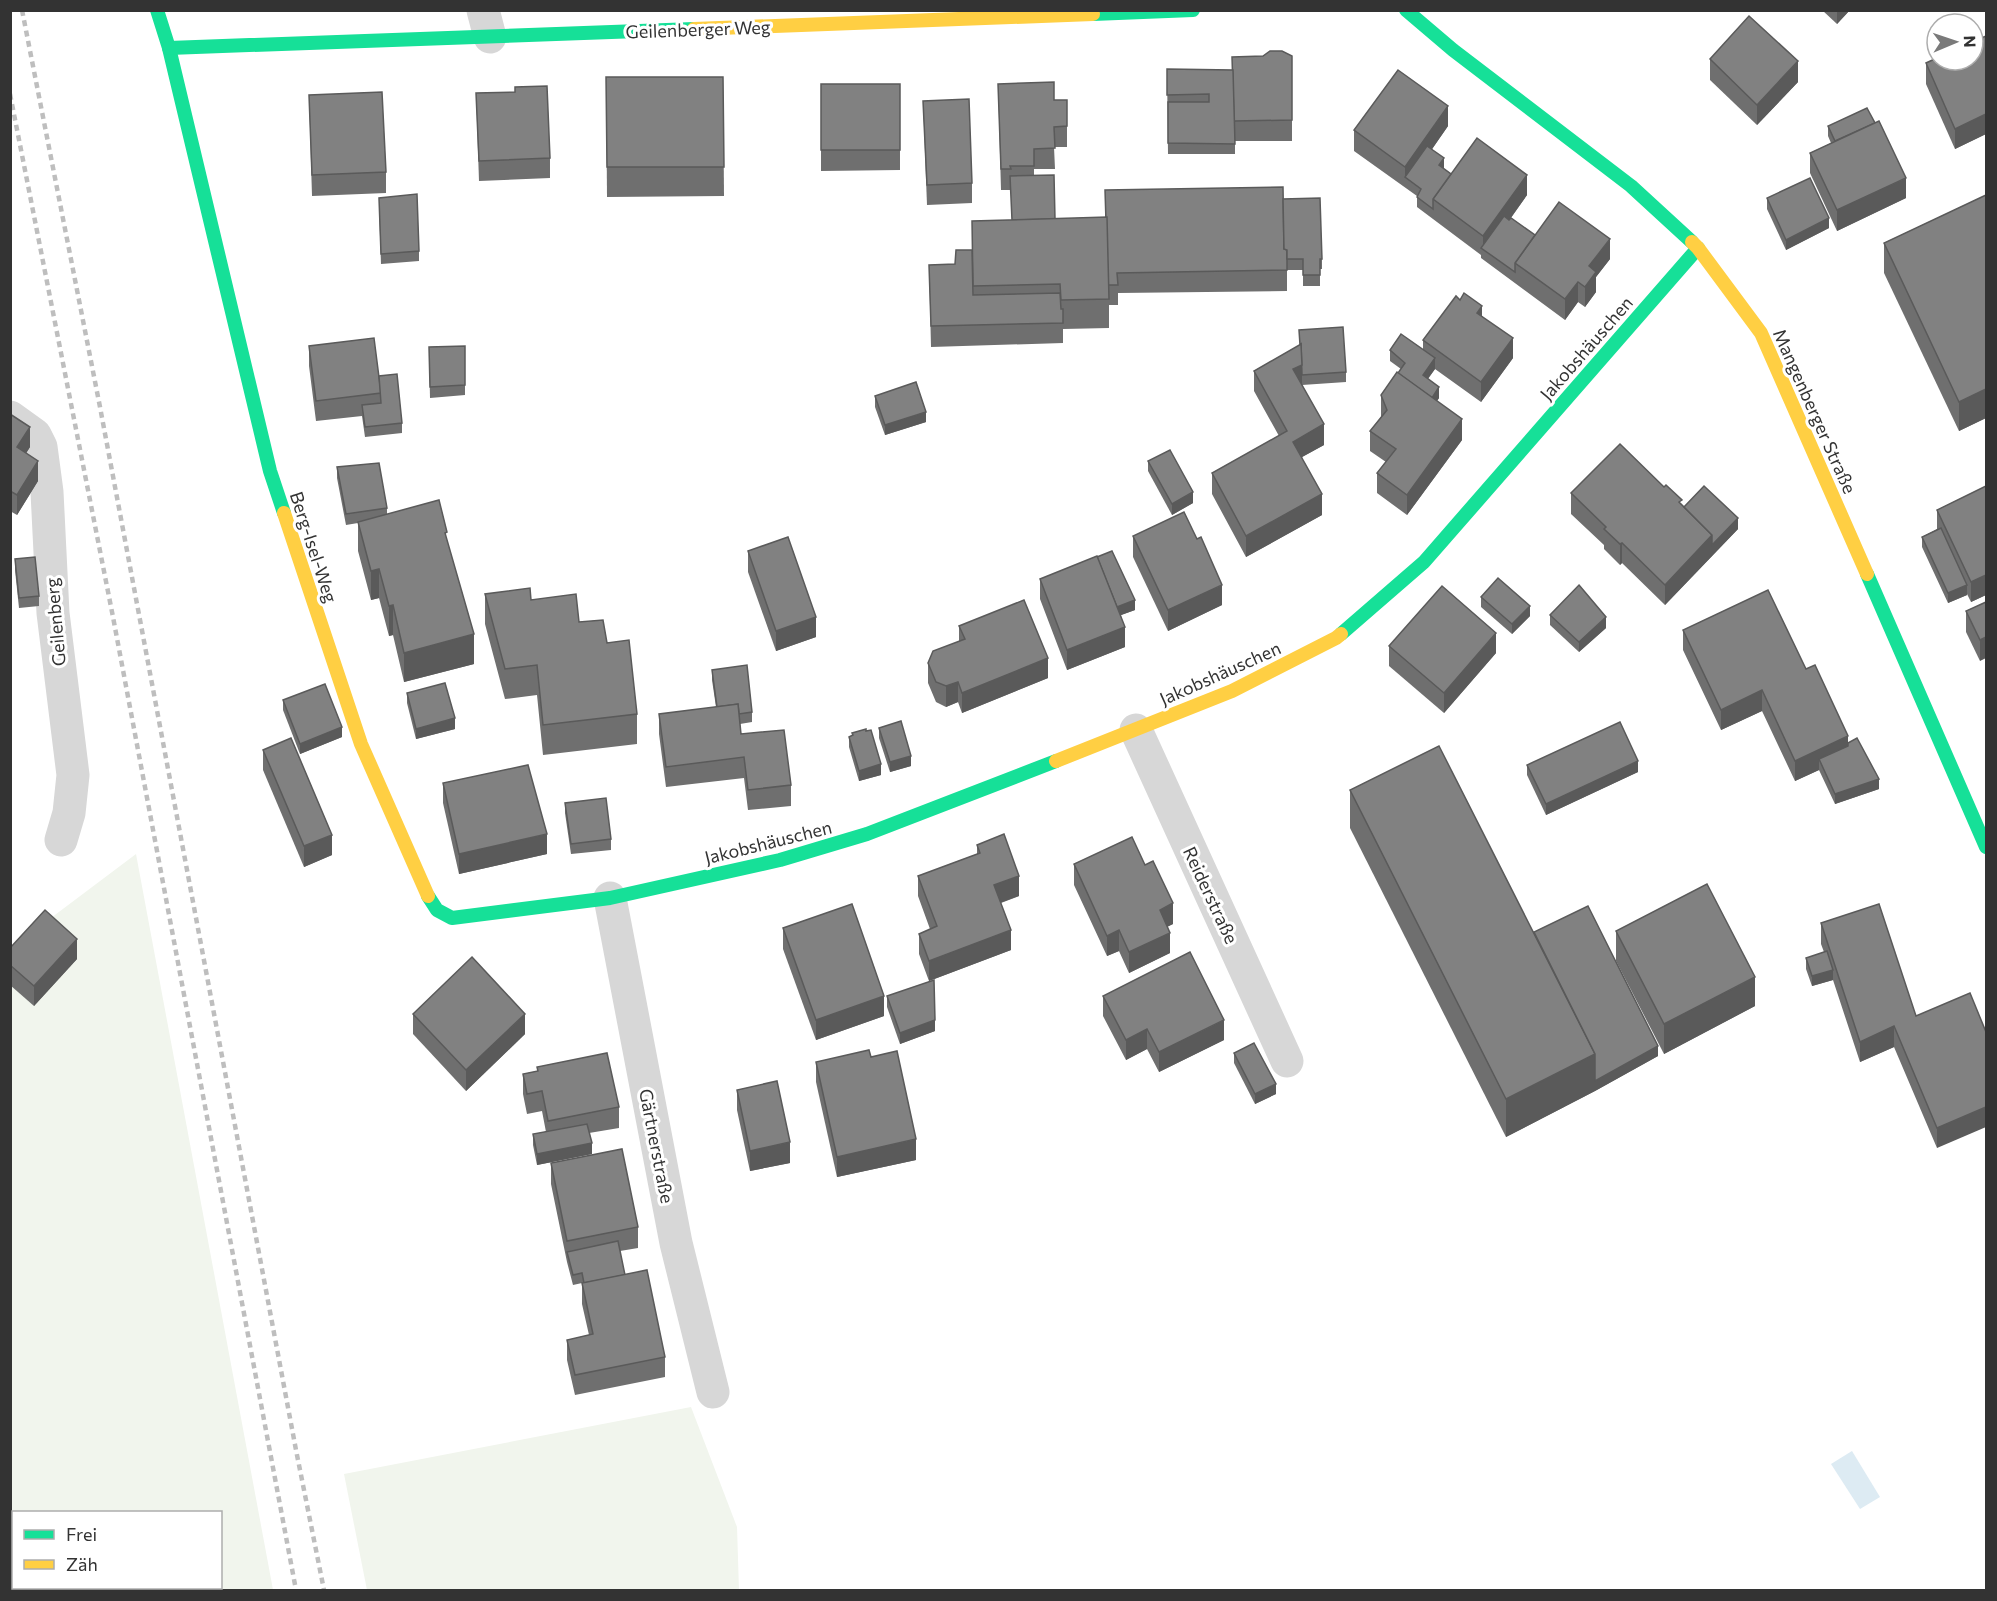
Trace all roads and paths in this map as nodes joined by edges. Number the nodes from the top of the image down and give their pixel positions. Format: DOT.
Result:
graph roads {
  1 [pos="157,10"];
  2 [pos="1193,10"];
  3 [pos="1406,10"];
  4 [pos="487,24"];
  5 [pos="169,48"];
  6 [pos="1698,248"];
  7 [pos="10,417"];
  8 [pos="1136,730"];
  9 [pos="61,840"];
  10 [pos="1986,847"];
  11 [pos="610,898"];
  12 [pos="1287,1060"];
  13 [pos="713,1392"];
  1 -- 5 [label="street, Berg-Isel-Weg"];
  2 -- 4 [label="street, Geilenberger Weg"];
  3 -- 6 [label="street, Mangenberger Straße"];
  4 -- 5 [label="street, Geilenberger Weg"];
  5 -- 11 [label="street, Berg-Isel-Weg"];
  6 -- 8 [label="street, Jakobshäuschen"];
  6 -- 10 [label="street, Mangenberger Straße"];
  7 -- 9 [label="street, Geilenberg"];
  8 -- 11 [label="street, Jakobshäuschen"];
  8 -- 12 [label="street, Reiderstraße"];
  11 -- 13 [label="street, Gärtnerstraße"];
}
